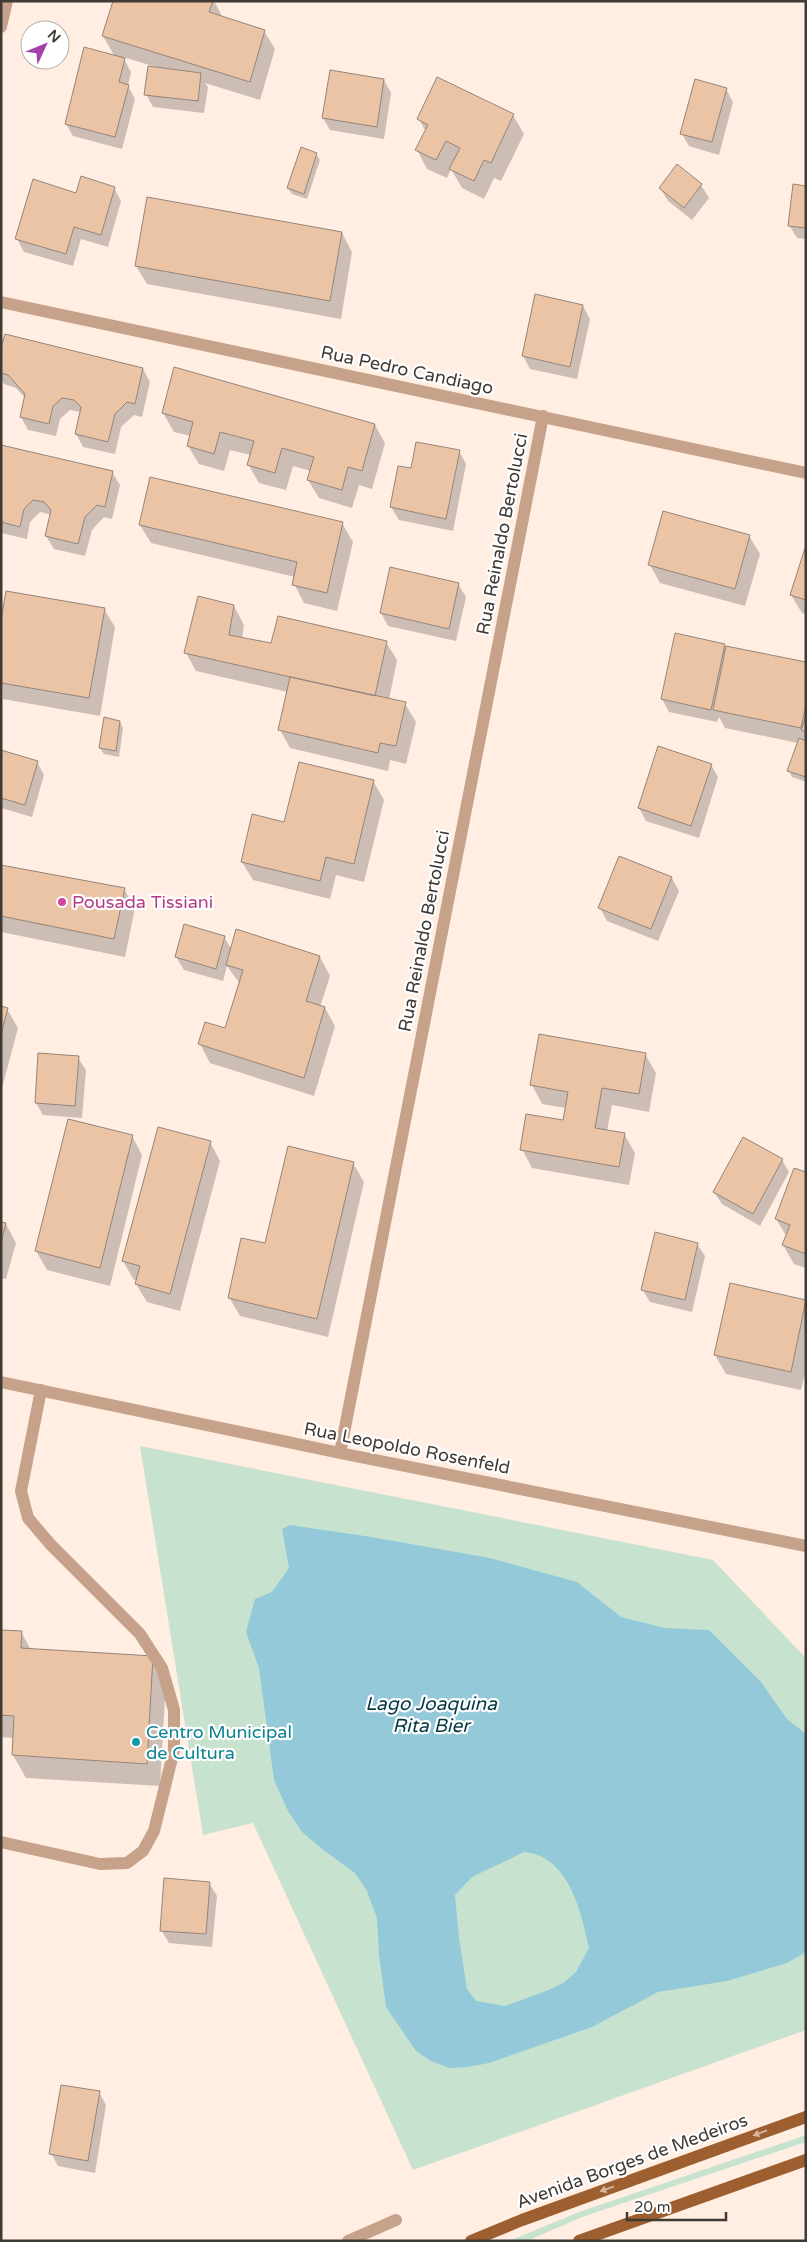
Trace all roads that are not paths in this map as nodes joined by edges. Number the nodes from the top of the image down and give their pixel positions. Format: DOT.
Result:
graph roads {
  1 [pos="7,1"];
  2 [pos="1,27"];
  3 [pos="1,302"];
  4 [pos="543,416"];
  5 [pos="806,473"];
  6 [pos="1,1382"];
  7 [pos="41,1390"];
  8 [pos="340,1453"];
  9 [pos="806,1546"];
  10 [pos="1,1842"];
  11 [pos="806,2117"];
  12 [pos="806,2160"];
  13 [pos="396,2220"];
  14 [pos="348,2241"];
  15 [pos="471,2241"];
  16 [pos="579,2241"];
  1 -- 2 [label="street"];
  3 -- 4 [label="street, Rua Pedro Candiago"];
  4 -- 5 [label="street, Rua Pedro Candiago"];
  4 -- 8 [label="street, Rua Reinaldo Bertolucci"];
  6 -- 7 [label="street, Rua Leopoldo Rosenfeld"];
  7 -- 8 [label="street, Rua Leopoldo Rosenfeld"];
  7 -- 10 [label="street"];
  8 -- 9 [label="street, Rua Leopoldo Rosenfeld"];
  11 -- 15 [label="main road, Avenida Borges de Medeiros, one-way"];
  12 -- 16 [label="main road"];
  13 -- 14 [label="street"];
}
